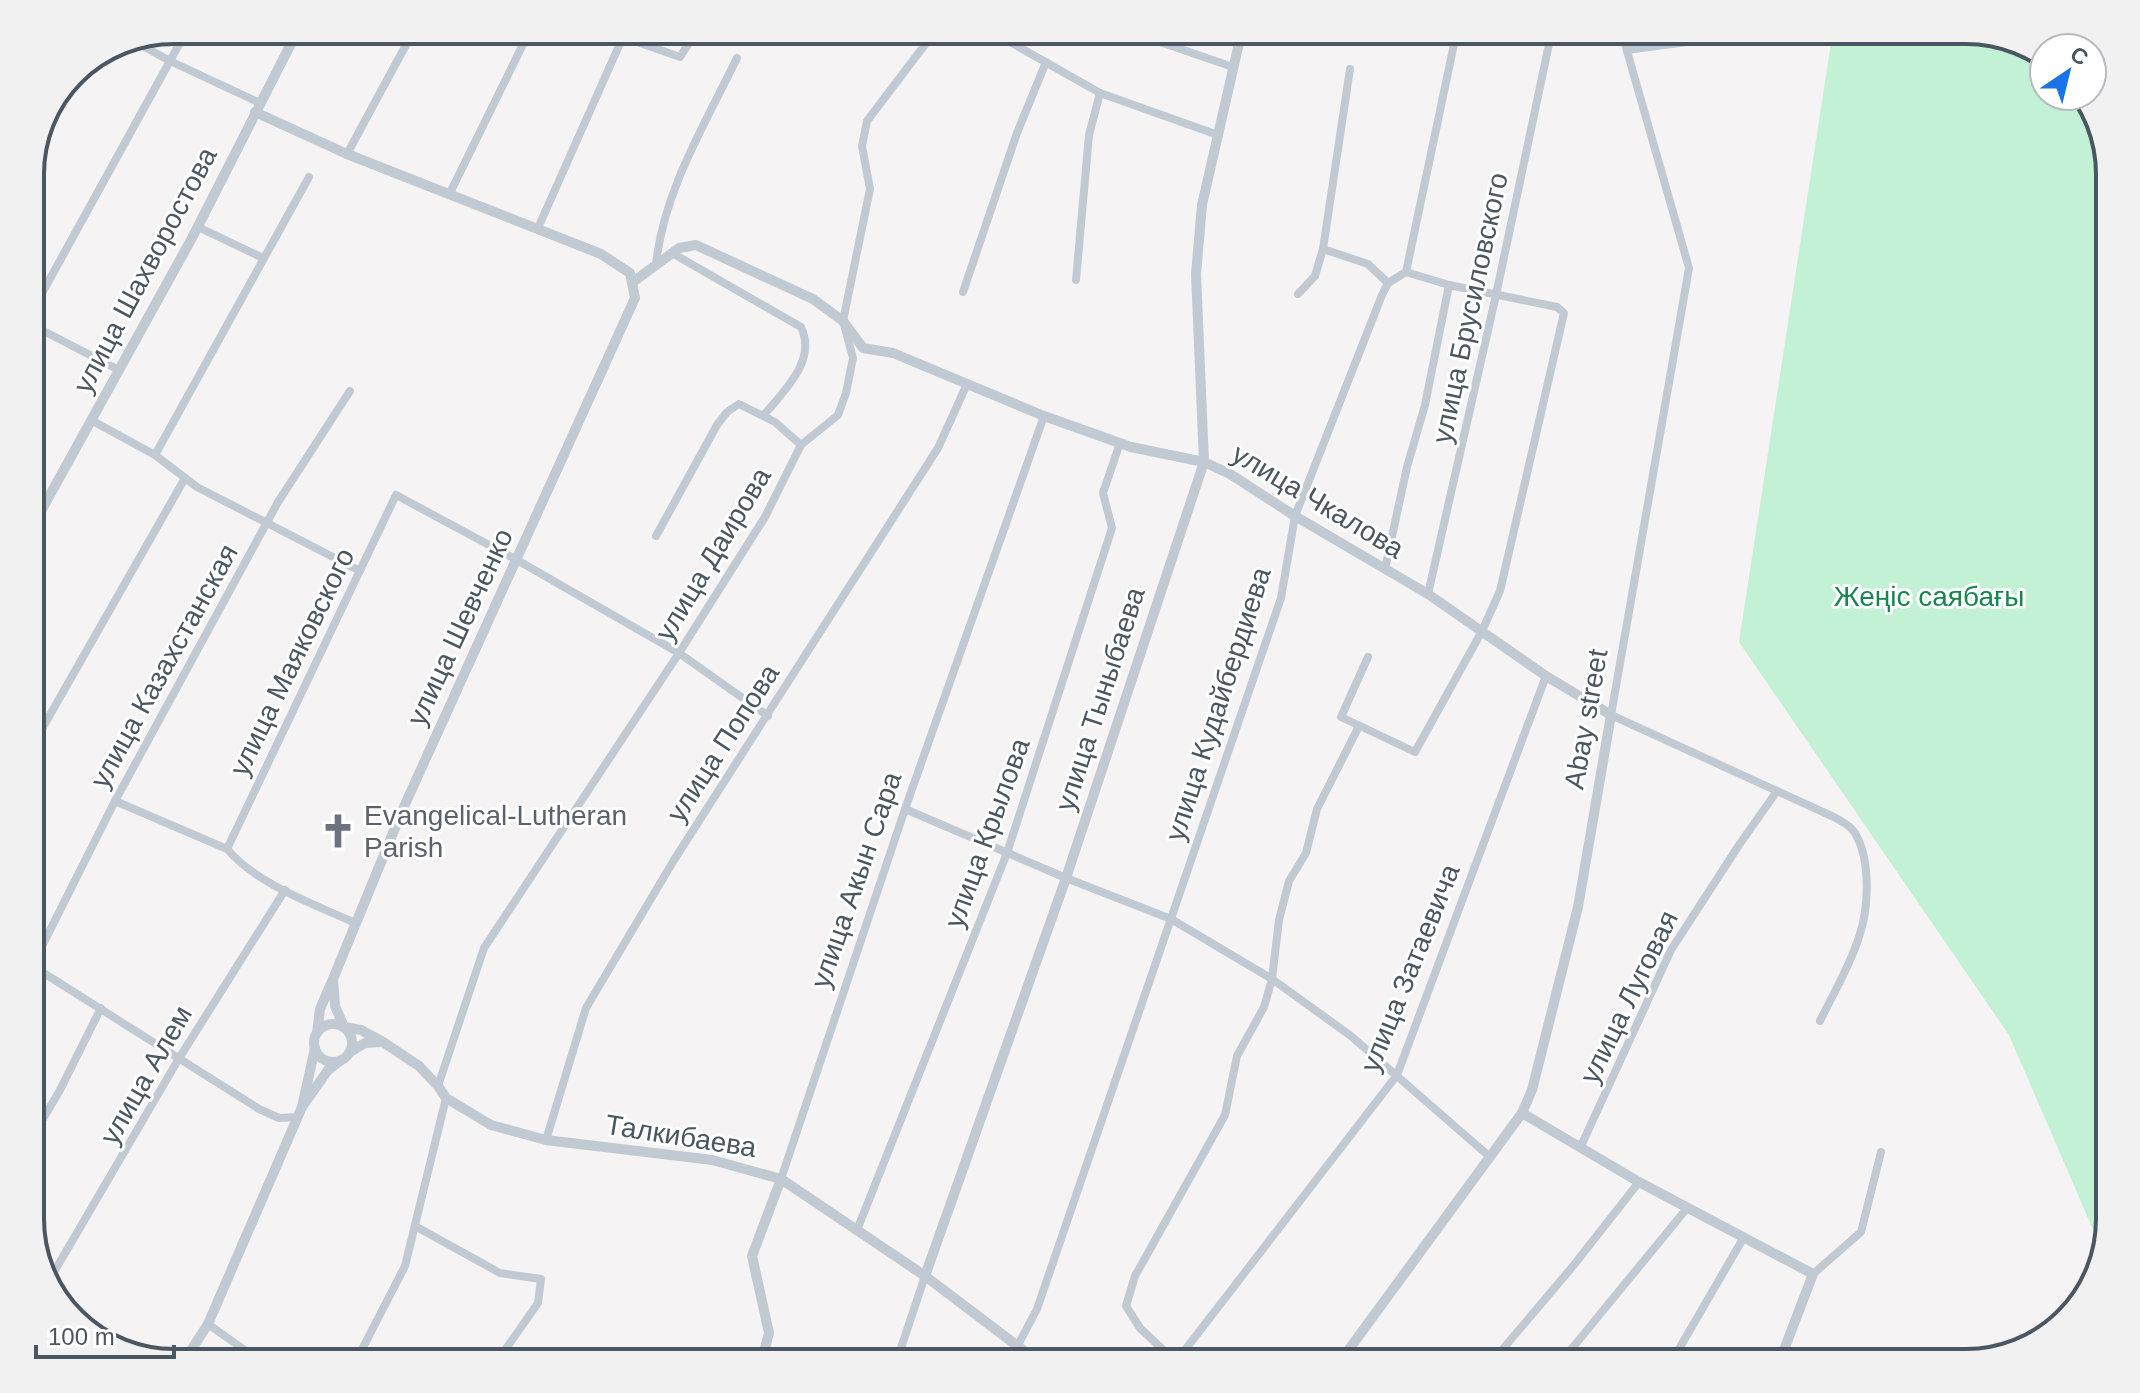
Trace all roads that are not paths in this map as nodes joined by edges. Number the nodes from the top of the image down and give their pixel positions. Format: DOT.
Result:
graph roads {
  1 [pos="179,44"];
  2 [pos="291,44"];
  3 [pos="406,44"];
  4 [pos="523,44"];
  5 [pos="619,44"];
  6 [pos="650,44"];
  7 [pos="688,44"];
  8 [pos="925,44"];
  9 [pos="1014,44"];
  10 [pos="1166,44"];
  11 [pos="1239,44"];
  12 [pos="1454,44"];
  13 [pos="1549,44"];
  14 [pos="1625,44"];
  15 [pos="1672,44"];
  16 [pos="146,48"];
  17 [pos="1627,50"];
  18 [pos="737,58"];
  19 [pos="170,61"];
  20 [pos="1046,62"];
  21 [pos="1233,67"];
  22 [pos="1350,69"];
  23 [pos="1100,93"];
  24 [pos="258,107"];
  25 [pos="1218,135"];
  26 [pos="347,154"];
  27 [pos="309,177"];
  28 [pos="449,195"];
  29 [pos="198,227"];
  30 [pos="538,228"];
  31 [pos="1323,249"];
  32 [pos="672,253"];
  33 [pos="263,258"];
  34 [pos="656,265"];
  35 [pos="1406,272"];
  36 [pos="1076,280"];
  37 [pos="633,282"];
  38 [pos="1388,283"];
  39 [pos="1449,285"];
  40 [pos="44,290"];
  41 [pos="963,292"];
  42 [pos="1298,294"];
  43 [pos="1496,295"];
  44 [pos="843,321"];
  45 [pos="44,331"];
  46 [pos="119,370"];
  47 [pos="967,384"];
  48 [pos="350,391"];
  49 [pos="764,415"];
  50 [pos="1044,416"];
  51 [pos="91,420"];
  52 [pos="1120,443"];
  53 [pos="801,445"];
  54 [pos="155,455"];
  55 [pos="1204,462"];
  56 [pos="185,478"];
  57 [pos="44,506"];
  58 [pos="1295,516"];
  59 [pos="267,523"];
  60 [pos="656,536"];
  61 [pos="517,560"];
  62 [pos="1385,569"];
  63 [pos="360,571"];
  64 [pos="1428,594"];
  65 [pos="1482,631"];
  66 [pos="679,653"];
  67 [pos="1368,657"];
  68 [pos="1546,676"];
  69 [pos="1611,715"];
  70 [pos="768,716"];
  71 [pos="44,725"];
  72 [pos="1359,726"];
  73 [pos="1777,791"];
  74 [pos="115,801"];
  75 [pos="905,809"];
  76 [pos="227,849"];
  77 [pos="1007,853"];
  78 [pos="1066,878"];
  79 [pos="285,890"];
  80 [pos="1171,919"];
  81 [pos="355,923"];
  82 [pos="44,941"];
  83 [pos="44,975"];
  84 [pos="333,979"];
  85 [pos="1272,979"];
  86 [pos="101,1008"];
  87 [pos="1820,1021"];
  88 [pos="344,1027"];
  89 [pos="317,1033"];
  90 [pos="383,1042"];
  91 [pos="315,1048"];
  92 [pos="350,1052"];
  93 [pos="178,1060"];
  94 [pos="340,1061"];
  95 [pos="1397,1075"];
  96 [pos="438,1086"];
  97 [pos="446,1098"];
  98 [pos="299,1112"];
  99 [pos="1522,1113"];
  100 [pos="44,1117"];
  101 [pos="546,1140"];
  102 [pos="1581,1146"];
  103 [pos="1881,1152"];
  104 [pos="1490,1157"];
  105 [pos="781,1179"];
  106 [pos="1639,1182"];
  107 [pos="1688,1207"];
  108 [pos="415,1226"];
  109 [pos="857,1230"];
  110 [pos="1744,1237"];
  111 [pos="55,1270"];
  112 [pos="1813,1274"];
  113 [pos="925,1276"];
  114 [pos="208,1324"];
  115 [pos="1017,1347"];
  116 [pos="192,1349"];
  117 [pos="243,1349"];
  118 [pos="362,1349"];
  119 [pos="506,1349"];
  120 [pos="765,1349"];
  121 [pos="901,1349"];
  122 [pos="1019,1349"];
  123 [pos="1161,1349"];
  124 [pos="1186,1349"];
  125 [pos="1349,1349"];
  126 [pos="1503,1349"];
  127 [pos="1571,1349"];
  128 [pos="1679,1349"];
  129 [pos="1784,1349"];
  1 -- 19 [label="street"];
  2 -- 24 [label="street, улица Шахворостова"];
  3 -- 26 [label="street"];
  4 -- 28 [label="street"];
  5 -- 30 [label="street"];
  6 -- 7 [label="street"];
  8 -- 44 [label="street, улица Даирова"];
  9 -- 20 [label="street"];
  10 -- 21 [label="street"];
  11 -- 21 [label="street, улица Тыныбаева"];
  12 -- 35 [label="street"];
  13 -- 43 [label="street, улица Брусиловского"];
  14 -- 17 [label="street, Abay street"];
  15 -- 17 [label="street"];
  16 -- 19 [label="street"];
  17 -- 69 [label="street, Abay street"];
  18 -- 34 [label="street"];
  19 -- 24 [label="street"];
  19 -- 40 [label="street"];
  20 -- 23 [label="street"];
  20 -- 41 [label="street"];
  21 -- 25 [label="street, улица Тыныбаева"];
  22 -- 31 [label="street"];
  23 -- 25 [label="street"];
  23 -- 36 [label="street"];
  24 -- 26 [label="street"];
  24 -- 29 [label="street, улица Шахворостова"];
  25 -- 55 [label="street, улица Тыныбаева"];
  26 -- 28 [label="street"];
  27 -- 33 [label="street"];
  28 -- 30 [label="street"];
  29 -- 33 [label="street"];
  29 -- 46 [label="street, улица Шахворостова"];
  30 -- 37 [label="street"];
  31 -- 38 [label="street"];
  31 -- 42 [label="street"];
  32 -- 34 [label="street"];
  32 -- 44 [label="street, улица Чкалова"];
  32 -- 49 [label="street"];
  33 -- 54 [label="street"];
  34 -- 37 [label="street"];
  35 -- 38 [label="street"];
  35 -- 39 [label="street"];
  37 -- 61 [label="street, улица Шевченко"];
  38 -- 58 [label="street, улица Кудайбердиева"];
  39 -- 43 [label="street"];
  39 -- 62 [label="street"];
  43 -- 64 [label="street, улица Брусиловского"];
  43 -- 65 [label="street"];
  44 -- 47 [label="street, улица Чкалова"];
  44 -- 53 [label="street, улица Даирова"];
  45 -- 46 [label="street"];
  46 -- 51 [label="street, улица Шахворостова"];
  47 -- 50 [label="street, улица Чкалова"];
  47 -- 70 [label="street, улица Попова"];
  48 -- 59 [label="street, улица Казахстанская"];
  49 -- 53 [label="street"];
  49 -- 60 [label="street"];
  50 -- 52 [label="street, улица Чкалова"];
  50 -- 75 [label="street, улица Акын Сара"];
  51 -- 54 [label="street"];
  51 -- 57 [label="street, улица Шахворостова"];
  52 -- 55 [label="street, улица Чкалова"];
  52 -- 77 [label="street, улица Крылова"];
  53 -- 66 [label="street, улица Даирова"];
  54 -- 56 [label="street"];
  55 -- 58 [label="street, улица Чкалова"];
  55 -- 78 [label="street, улица Тыныбаева"];
  56 -- 59 [label="street"];
  56 -- 71 [label="street"];
  58 -- 62 [label="street, улица Чкалова"];
  58 -- 80 [label="street, улица Кудайбердиева"];
  59 -- 63 [label="street"];
  59 -- 74 [label="street, улица Казахстанская"];
  61 -- 63 [label="street, улица Маяковского"];
  61 -- 66 [label="street"];
  61 -- 81 [label="street, улица Шевченко"];
  62 -- 64 [label="street, улица Чкалова"];
  63 -- 76 [label="street, улица Маяковского"];
  64 -- 65 [label="street, улица Чкалова"];
  65 -- 68 [label="street, улица Чкалова"];
  65 -- 72 [label="street"];
  66 -- 70 [label="street"];
  66 -- 96 [label="street, улица Даирова"];
  67 -- 72 [label="street"];
  68 -- 69 [label="street, улица Чкалова"];
  68 -- 95 [label="street, улица Затаевича"];
  69 -- 73 [label="street, улица Чкалова"];
  69 -- 99 [label="street, Abay street"];
  70 -- 101 [label="street, улица Попова"];
  72 -- 85 [label="street"];
  73 -- 87 [label="street, улица Чкалова"];
  73 -- 102 [label="street, улица Луговая"];
  74 -- 76 [label="street"];
  74 -- 82 [label="street, улица Казахстанская"];
  75 -- 77 [label="street"];
  75 -- 105 [label="street, улица Акын Сара"];
  76 -- 79 [label="street"];
  77 -- 78 [label="street"];
  77 -- 109 [label="street, улица Крылова"];
  78 -- 80 [label="street"];
  78 -- 113 [label="street, улица Тыныбаева"];
  79 -- 81 [label="street"];
  79 -- 93 [label="street, улица Алем"];
  80 -- 85 [label="street"];
  80 -- 115 [label="street, улица Кудайбердиева"];
  81 -- 84 [label="street, улица Шевченко"];
  83 -- 86 [label="street"];
  84 -- 88 [label="street"];
  84 -- 89 [label="street, улица Шевченко"];
  85 -- 95 [label="street"];
  85 -- 123 [label="street"];
  86 -- 93 [label="street"];
  86 -- 100 [label="street"];
  88 -- 89 [label="street"];
  88 -- 90 [label="street, Талкибаева"];
  88 -- 92 [label="street"];
  89 -- 91 [label="street"];
  90 -- 92 [label="street"];
  90 -- 96 [label="street, Талкибаева"];
  91 -- 94 [label="street"];
  91 -- 98 [label="street"];
  92 -- 94 [label="street"];
  93 -- 98 [label="street"];
  93 -- 111 [label="street, улица Алем"];
  94 -- 98 [label="street"];
  95 -- 104 [label="street"];
  95 -- 124 [label="street, улица Затаевича"];
  96 -- 97 [label="street, Талкибаева"];
  97 -- 101 [label="street, Талкибаева"];
  97 -- 108 [label="street"];
  98 -- 114 [label="street"];
  99 -- 102 [label="street"];
  99 -- 104 [label="street, Abay street"];
  101 -- 105 [label="street, Талкибаева"];
  102 -- 106 [label="street"];
  103 -- 112 [label="street"];
  104 -- 125 [label="street, Abay street"];
  105 -- 109 [label="street, Талкибаева"];
  105 -- 120 [label="street, улица Акын Сара"];
  106 -- 107 [label="street"];
  106 -- 126 [label="street"];
  107 -- 110 [label="street"];
  107 -- 127 [label="street"];
  108 -- 118 [label="street"];
  108 -- 119 [label="street"];
  109 -- 113 [label="street, Талкибаева"];
  110 -- 112 [label="street"];
  110 -- 128 [label="street"];
  112 -- 129 [label="street"];
  113 -- 115 [label="street, Талкибаева"];
  113 -- 121 [label="street, улица Тыныбаева"];
  114 -- 116 [label="street"];
  114 -- 117 [label="street"];
  115 -- 122 [label="street, Талкибаева"];
}
